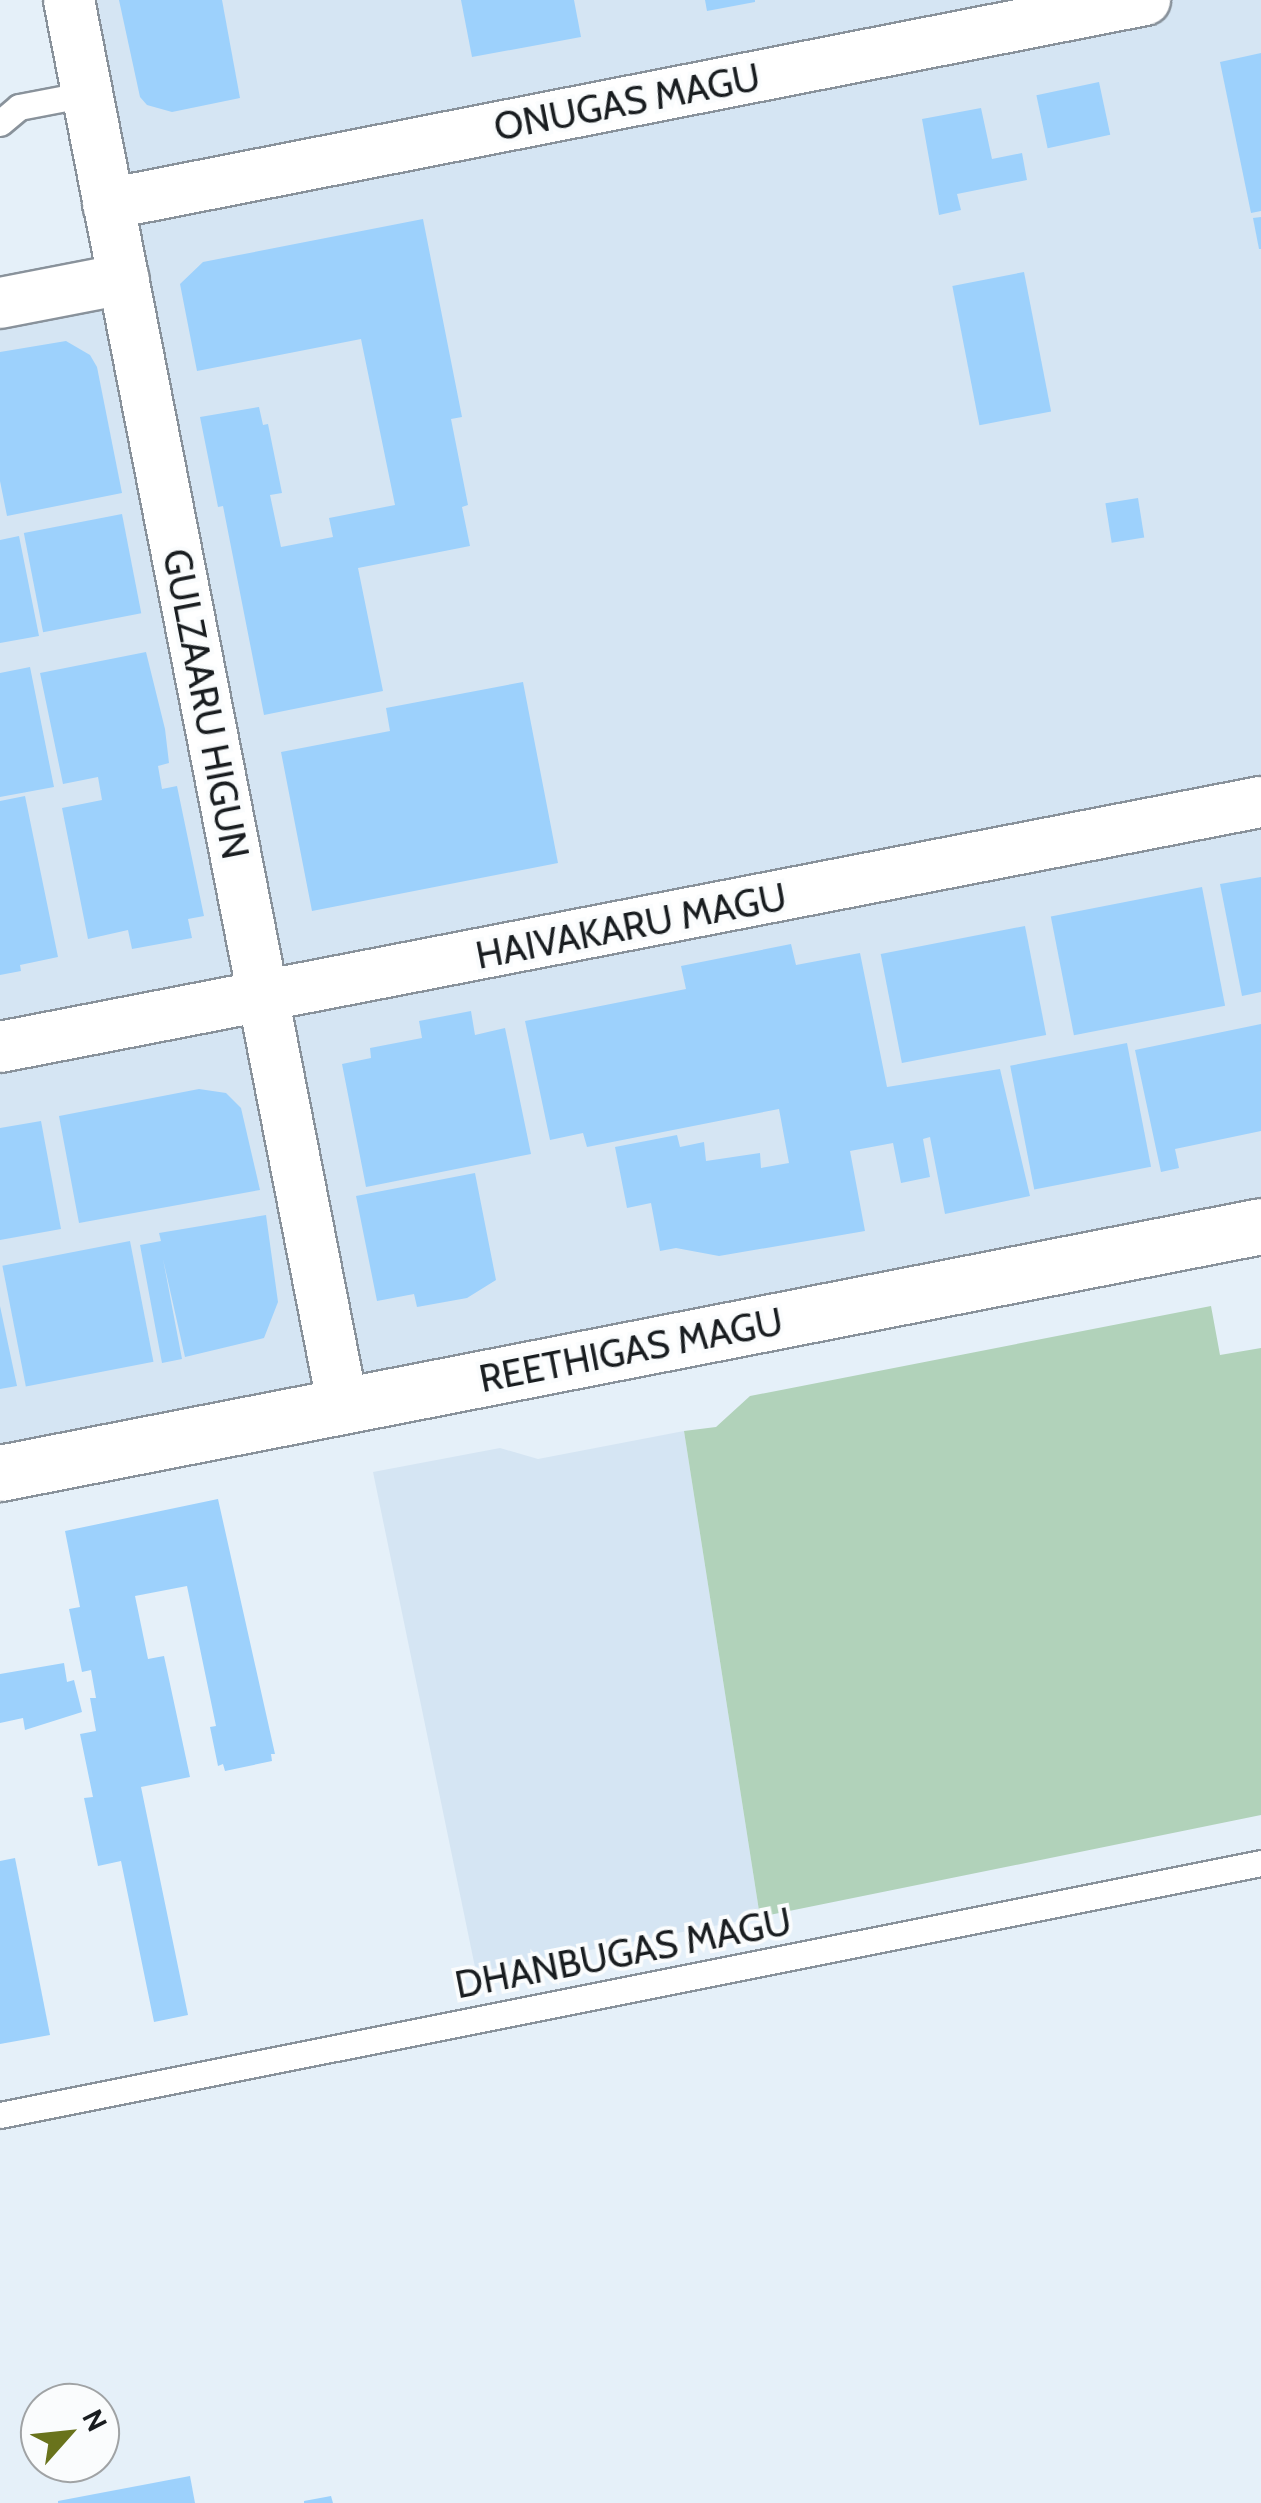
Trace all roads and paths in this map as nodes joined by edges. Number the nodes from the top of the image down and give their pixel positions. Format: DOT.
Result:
graph roads {
  1 [pos="69,0"];
  2 [pos="1145,0"];
  3 [pos="87,94"];
  4 [pos="0,123"];
  5 [pos="108,204"];
  6 [pos="124,279"];
  7 [pos="0,304"];
  8 [pos="1261,802"];
  9 [pos="263,999"];
  10 [pos="0,1047"];
  11 [pos="1261,1226"];
  12 [pos="343,1407"];
  13 [pos="0,1472"];
  14 [pos="1261,1864"];
  15 [pos="0,2115"];
  1 -- 3 [label="street, GULZAARU HIGUN"];
  2 -- 5 [label="street, ONUGAS MAGU"];
  3 -- 4 [label="lane"];
  3 -- 5 [label="street, GULZAARU HIGUN"];
  5 -- 6 [label="street, GULZAARU HIGUN"];
  6 -- 7 [label="street"];
  6 -- 9 [label="street, GULZAARU HIGUN"];
  8 -- 9 [label="street, HAIVAKARU MAGU"];
  9 -- 10 [label="street, HAIVAKARU MAGU"];
  9 -- 12 [label="street, GULZAARU HIGUN"];
  11 -- 12 [label="street, REETHIGAS MAGU"];
  12 -- 13 [label="street, REETHIGAS MAGU"];
  14 -- 15 [label="lane, DHANBUGAS MAGU"];
}
